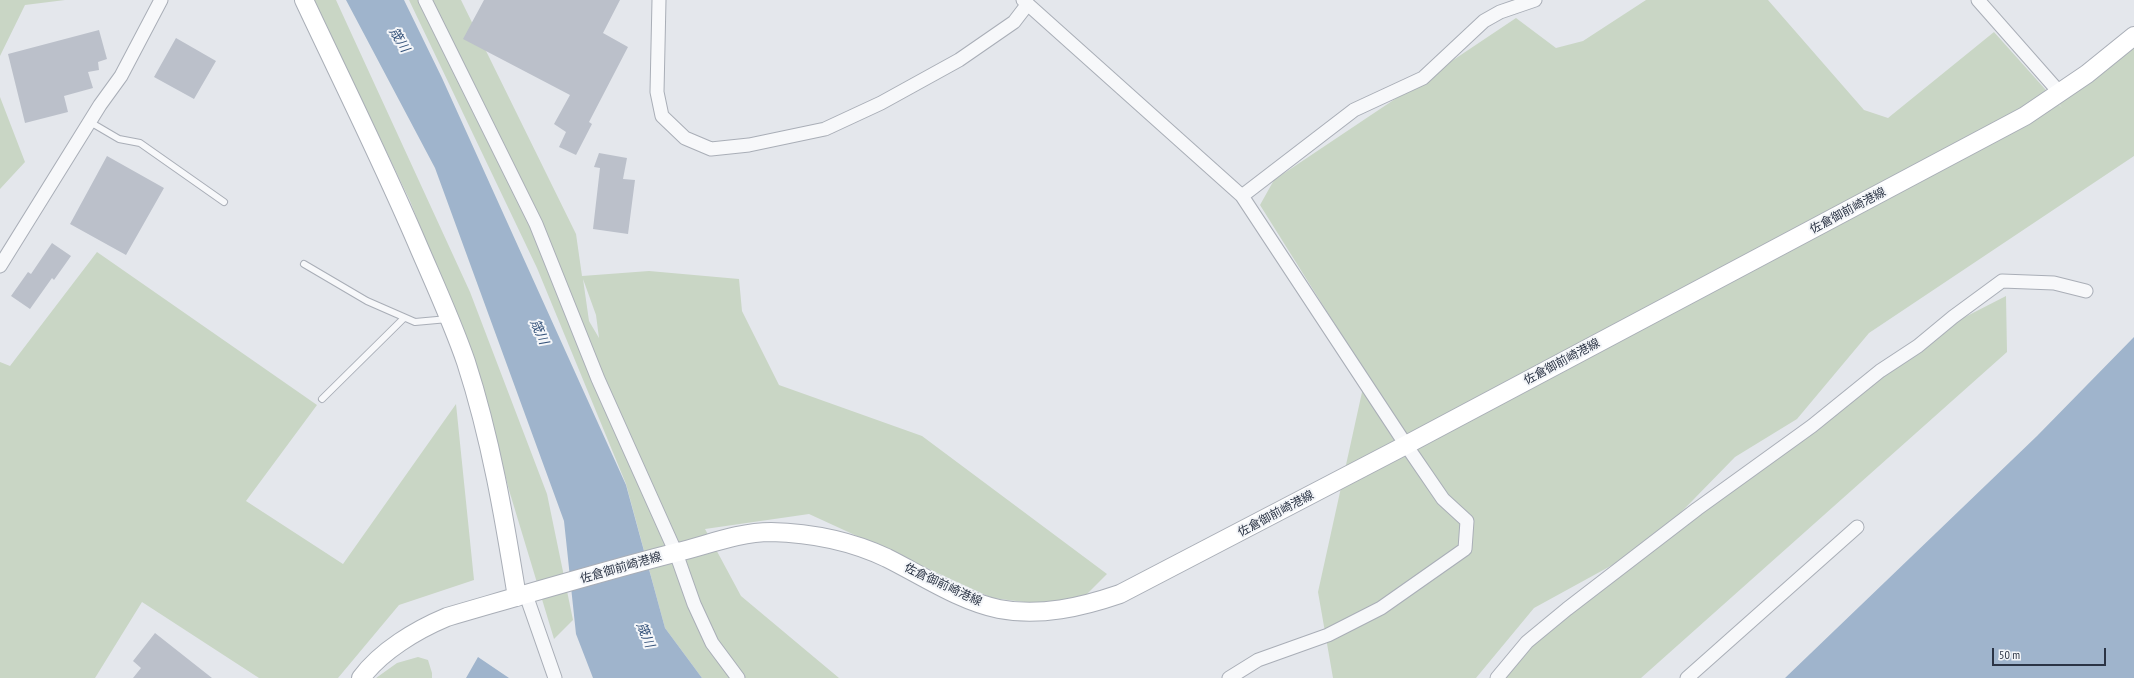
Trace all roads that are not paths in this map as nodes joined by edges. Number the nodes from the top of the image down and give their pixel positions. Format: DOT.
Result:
graph roads {
  1 [pos="161,0"];
  2 [pos="304,0"];
  3 [pos="425,0"];
  4 [pos="659,0"];
  5 [pos="1535,0"];
  6 [pos="1978,0"];
  7 [pos="1025,2"];
  8 [pos="2134,36"];
  9 [pos="2060,93"];
  10 [pos="90,122"];
  11 [pos="1242,196"];
  12 [pos="224,202"];
  13 [pos="304,264"];
  14 [pos="0,266"];
  15 [pos="2086,291"];
  16 [pos="404,318"];
  17 [pos="450,318"];
  18 [pos="322,399"];
  19 [pos="1406,445"];
  20 [pos="1857,527"];
  21 [pos="673,553"];
  22 [pos="521,596"];
  23 [pos="361,678"];
  24 [pos="555,678"];
  25 [pos="738,678"];
  26 [pos="1229,678"];
  27 [pos="1497,678"];
  28 [pos="1687,678"];
  1 -- 10 [label="street"];
  2 -- 17 [label="main road"];
  3 -- 21 [label="street"];
  4 -- 7 [label="street"];
  5 -- 11 [label="street"];
  6 -- 9 [label="street"];
  7 -- 11 [label="street"];
  8 -- 9 [label="main road, 佐倉御前崎港線"];
  9 -- 19 [label="main road, 佐倉御前崎港線"];
  10 -- 12 [label="lane"];
  10 -- 14 [label="street"];
  11 -- 19 [label="street"];
  13 -- 16 [label="lane"];
  15 -- 27 [label="street"];
  16 -- 17 [label="lane"];
  16 -- 18 [label="lane"];
  17 -- 22 [label="main road"];
  19 -- 21 [label="main road, 佐倉御前崎港線"];
  19 -- 26 [label="street"];
  20 -- 28 [label="street"];
  21 -- 22 [label="main road, 佐倉御前崎港線"];
  21 -- 25 [label="street"];
  22 -- 23 [label="main road, 佐倉御前崎港線"];
  22 -- 24 [label="street"];
}
